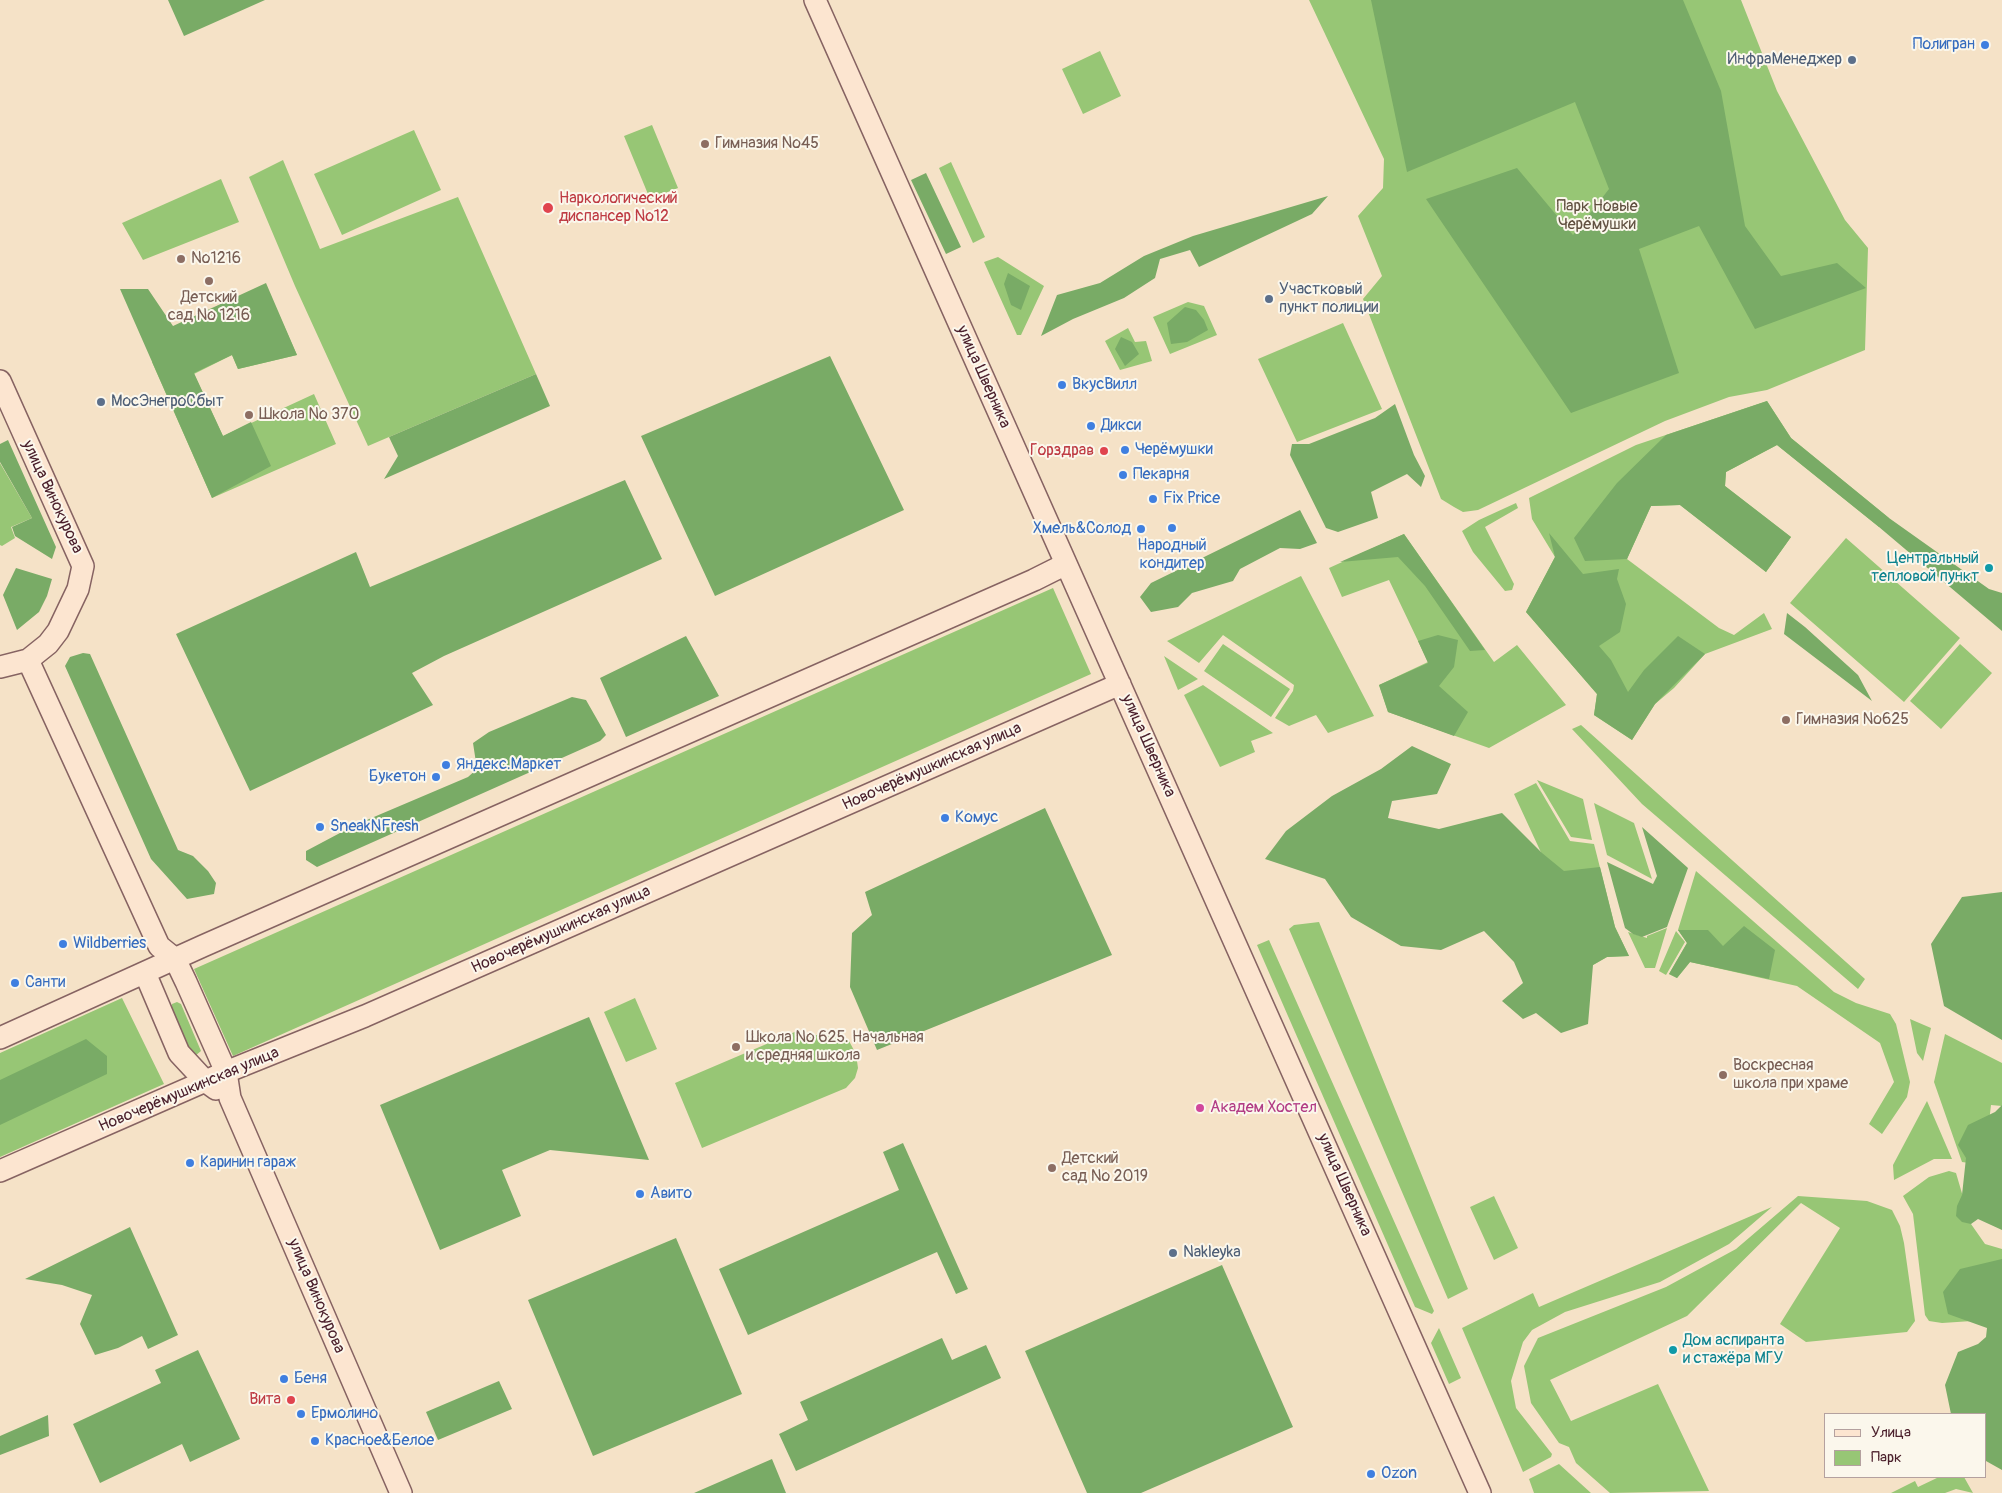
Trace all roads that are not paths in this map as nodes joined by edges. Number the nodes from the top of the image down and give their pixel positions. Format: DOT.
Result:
graph roads {
  1 [pos="815,0"];
  2 [pos="0,381"];
  3 [pos="1066,564"];
  4 [pos="28,660"];
  5 [pos="0,667"];
  6 [pos="1120,684"];
  7 [pos="167,952"];
  8 [pos="145,972"];
  9 [pos="0,1038"];
  10 [pos="226,1072"];
  11 [pos="205,1082"];
  12 [pos="230,1098"];
  13 [pos="0,1171"];
  14 [pos="401,1493"];
  15 [pos="1480,1493"];
  1 -- 3 [label="street, улица Шверника"];
  2 -- 4 [label="street, улица Винокурова"];
  3 -- 6 [label="street, улица Шверника"];
  3 -- 7 [label="street"];
  4 -- 5 [label="street, улица Винокурова"];
  4 -- 7 [label="street, улица Винокурова"];
  6 -- 10 [label="street, Новочерёмушкинская улица"];
  6 -- 15 [label="street, улица Шверника"];
  7 -- 8 [label="street"];
  7 -- 10 [label="street, улица Винокурова"];
  8 -- 9 [label="street"];
  8 -- 11 [label="street"];
  10 -- 11 [label="street, Новочерёмушкинская улица"];
  10 -- 12 [label="street, улица Винокурова"];
  11 -- 12 [label="street"];
  11 -- 13 [label="street, Новочерёмушкинская улица"];
  12 -- 14 [label="street, улица Винокурова"];
}
